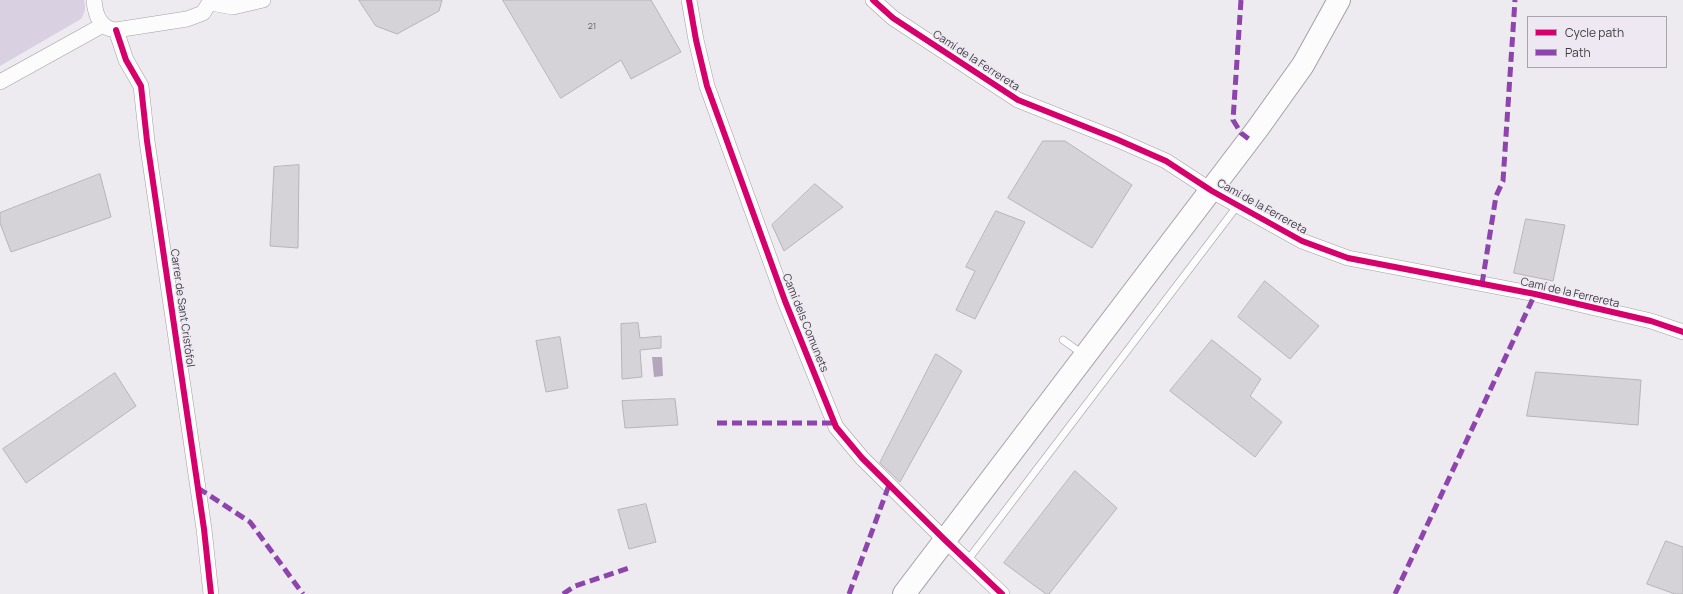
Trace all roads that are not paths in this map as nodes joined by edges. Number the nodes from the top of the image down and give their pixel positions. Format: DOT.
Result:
graph roads {
  1 [pos="94,0"];
  2 [pos="263,0"];
  3 [pos="690,0"];
  4 [pos="873,0"];
  5 [pos="1339,0"];
  6 [pos="211,1"];
  7 [pos="109,28"];
  8 [pos="0,82"];
  9 [pos="1212,191"];
  10 [pos="1238,205"];
  11 [pos="1683,332"];
  12 [pos="1063,340"];
  13 [pos="1085,356"];
  14 [pos="944,540"];
  15 [pos="967,561"];
  16 [pos="211,594"];
  17 [pos="904,594"];
  18 [pos="1002,594"];
  1 -- 7 [label="street, Carrer de Sant Cristòfol"];
  2 -- 6 [label="street"];
  3 -- 14 [label="street, Camí dels Comunets"];
  4 -- 9 [label="street, Camí de la Ferrereta"];
  5 -- 9 [label="main road"];
  6 -- 7 [label="street"];
  7 -- 8 [label="street"];
  7 -- 16 [label="street, Carrer de Sant Cristòfol"];
  9 -- 10 [label="street, Camí de la Ferrereta"];
  9 -- 13 [label="main road"];
  10 -- 11 [label="street, Camí de la Ferrereta"];
  10 -- 15 [label="lane"];
  12 -- 13 [label="lane"];
  13 -- 14 [label="main road"];
  14 -- 15 [label="street, Camí dels Comunets"];
  14 -- 17 [label="main road"];
  15 -- 18 [label="street, Camí dels Comunets"];
}
